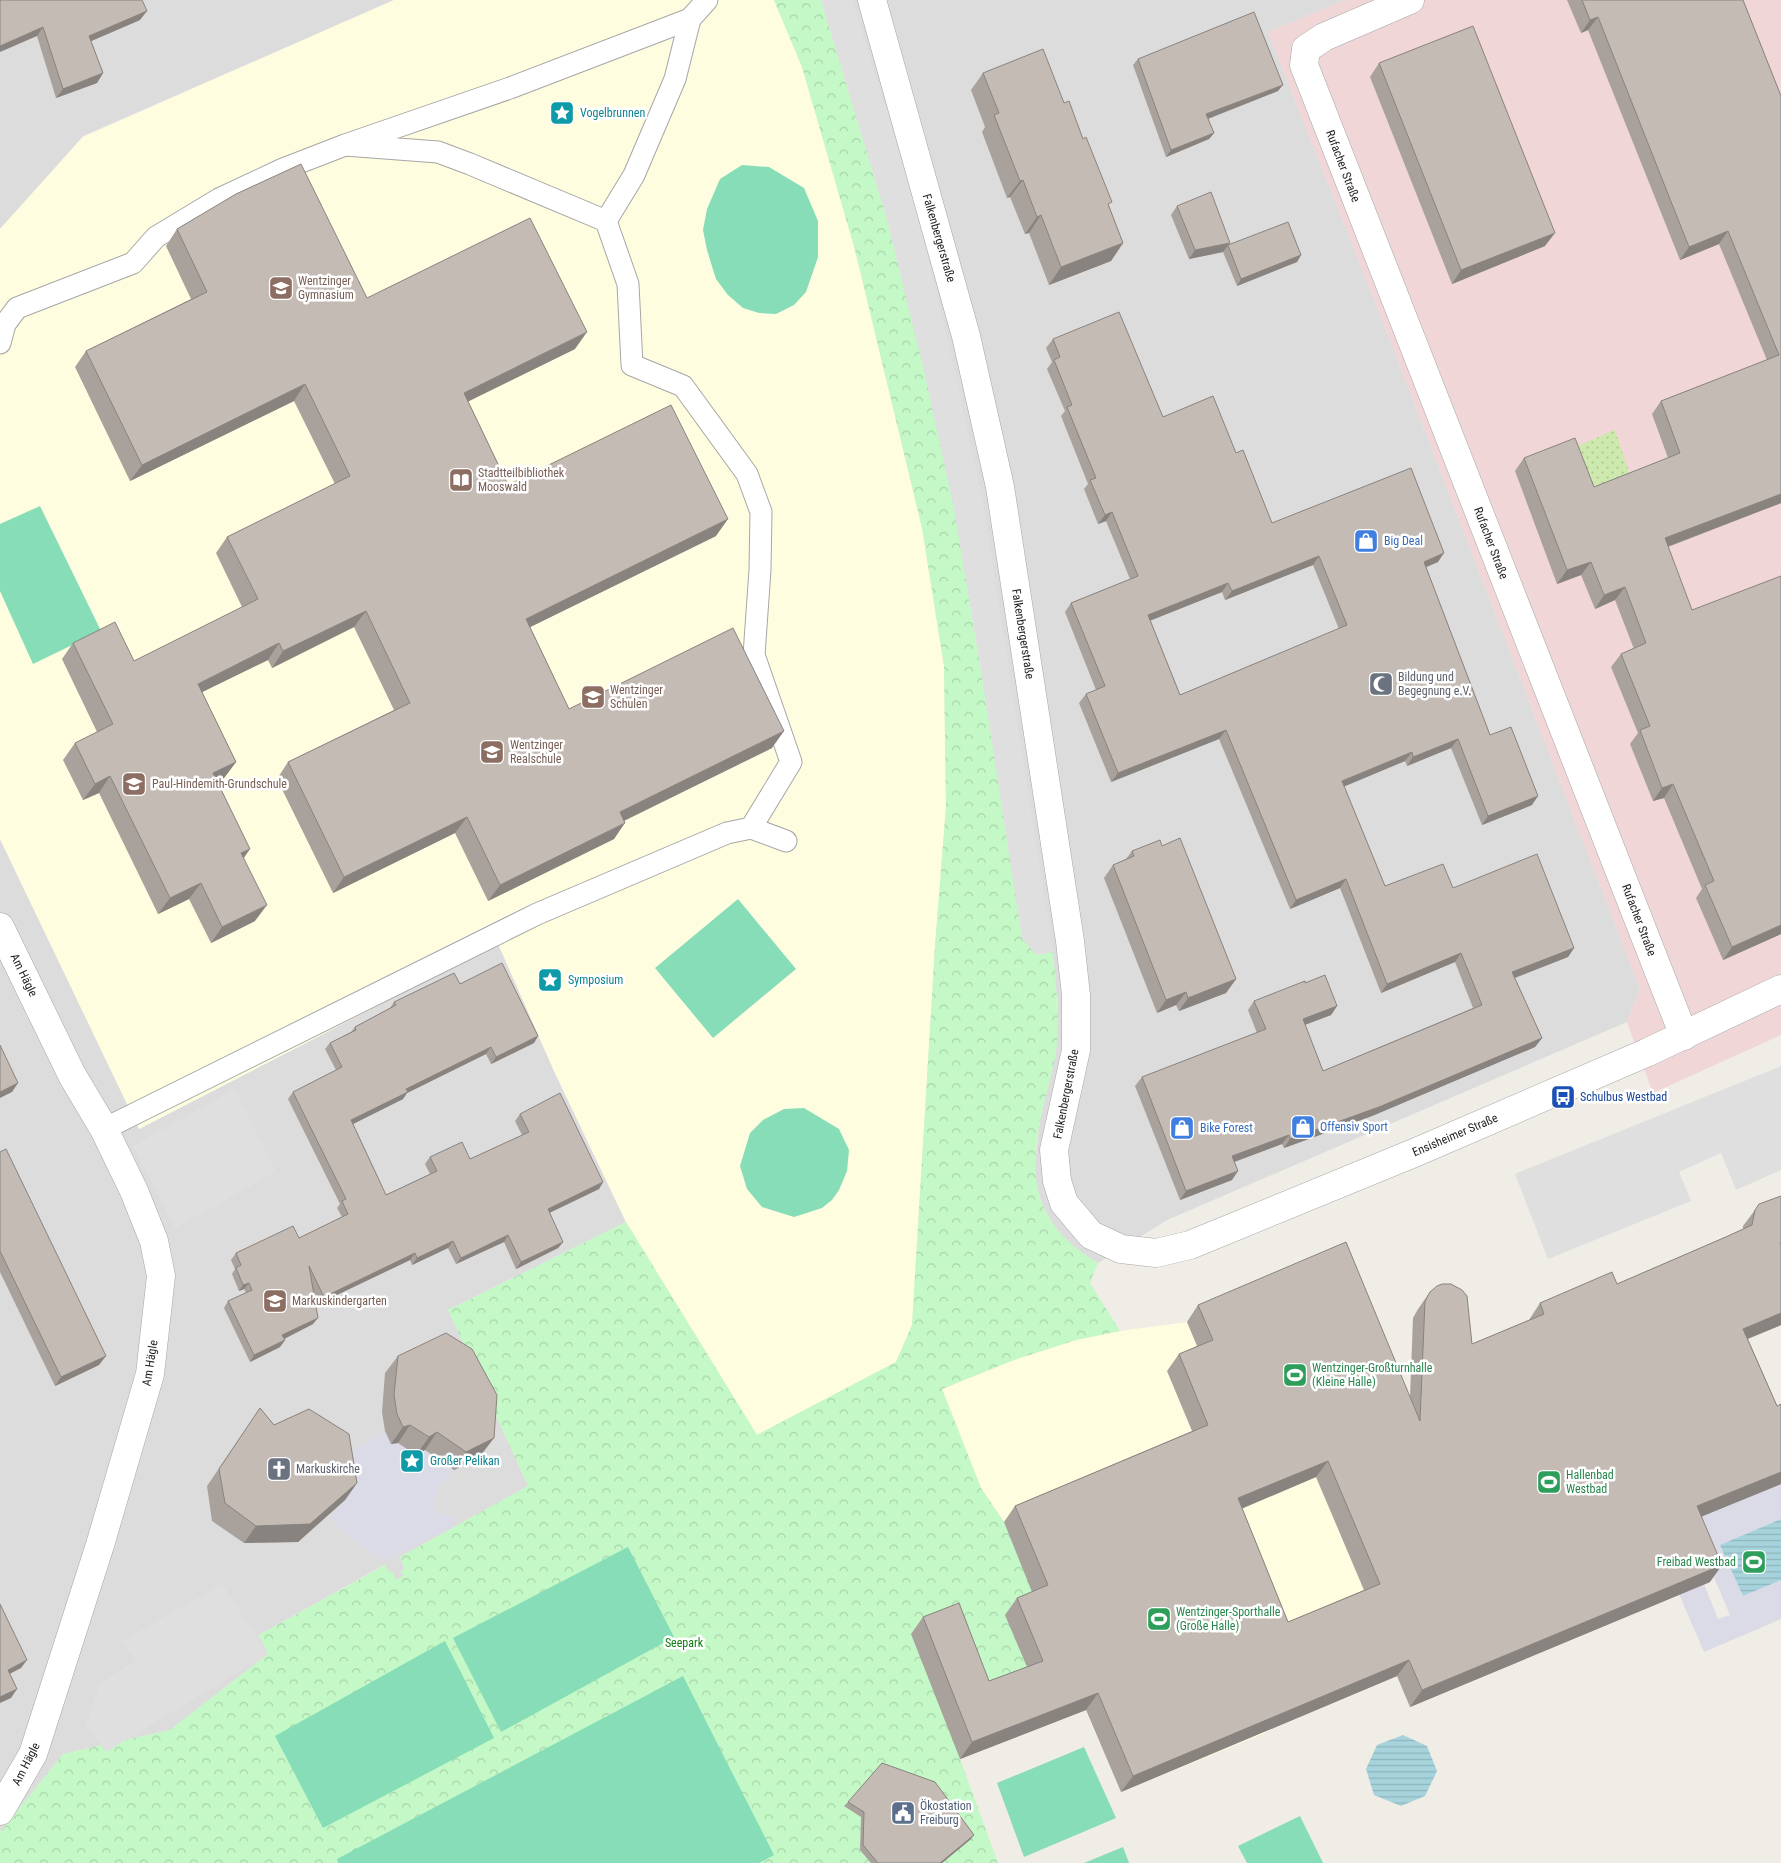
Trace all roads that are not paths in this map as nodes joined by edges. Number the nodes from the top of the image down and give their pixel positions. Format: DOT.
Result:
graph roads {
  1 [pos="707,0"];
  2 [pos="872,0"];
  3 [pos="1410,0"];
  4 [pos="690,19"];
  5 [pos="345,145"];
  6 [pos="606,221"];
  7 [pos="0,343"];
  8 [pos="752,828"];
  9 [pos="786,841"];
  10 [pos="0,927"];
  11 [pos="1781,989"];
  12 [pos="1684,1036"];
  13 [pos="104,1129"];
  14 [pos="1121,1249"];
  15 [pos="0,1811"];
  1 -- 4 [label="lane"];
  2 -- 14 [label="street, Falkenbergerstraße"];
  3 -- 12 [label="street, Rufacher Straße"];
  4 -- 5 [label="lane"];
  4 -- 6 [label="lane"];
  5 -- 6 [label="lane"];
  5 -- 7 [label="lane"];
  6 -- 8 [label="lane"];
  8 -- 9 [label="lane"];
  8 -- 13 [label="lane"];
  10 -- 13 [label="street, Am Hägle"];
  11 -- 12 [label="street, Ensisheimer Straße"];
  12 -- 14 [label="street, Ensisheimer Straße"];
  13 -- 15 [label="street, Am Hägle"];
}
